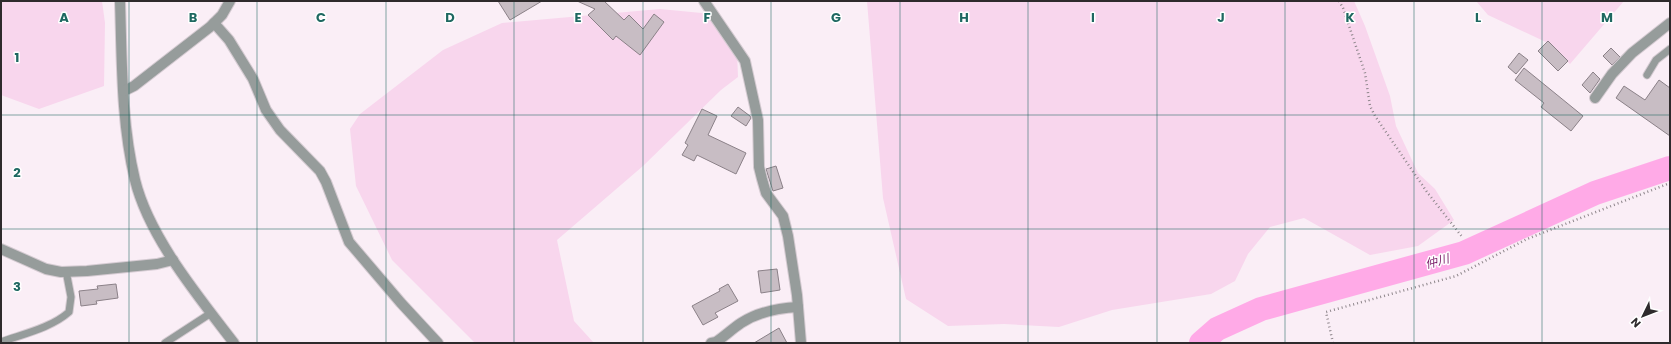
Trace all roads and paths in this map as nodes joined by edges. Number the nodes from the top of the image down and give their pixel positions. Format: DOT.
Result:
graph roads {
  1 [pos="120,1"];
  2 [pos="230,1"];
  3 [pos="704,1"];
  4 [pos="1339,1"];
  5 [pos="214,23"];
  6 [pos="1670,23"];
  7 [pos="1670,49"];
  8 [pos="1647,75"];
  9 [pos="124,91"];
  10 [pos="1595,98"];
  11 [pos="1670,183"];
  12 [pos="1464,238"];
  13 [pos="1,249"];
  14 [pos="174,260"];
  15 [pos="66,272"];
  16 [pos="798,307"];
  17 [pos="211,313"];
  18 [pos="1,342"];
  19 [pos="165,343"];
  20 [pos="234,343"];
  21 [pos="438,343"];
  22 [pos="711,343"];
  23 [pos="801,343"];
  24 [pos="1333,343"];
  1 -- 9 [label="street"];
  2 -- 5 [label="street"];
  3 -- 16 [label="street"];
  4 -- 12 [label="path"];
  5 -- 9 [label="street"];
  5 -- 21 [label="street"];
  6 -- 10 [label="street"];
  7 -- 8 [label="lane"];
  9 -- 14 [label="street"];
  11 -- 24 [label="path"];
  13 -- 15 [label="street"];
  14 -- 15 [label="street"];
  14 -- 17 [label="street"];
  15 -- 18 [label="lane"];
  16 -- 22 [label="street"];
  16 -- 23 [label="street"];
  17 -- 19 [label="lane"];
  17 -- 20 [label="street"];
}
